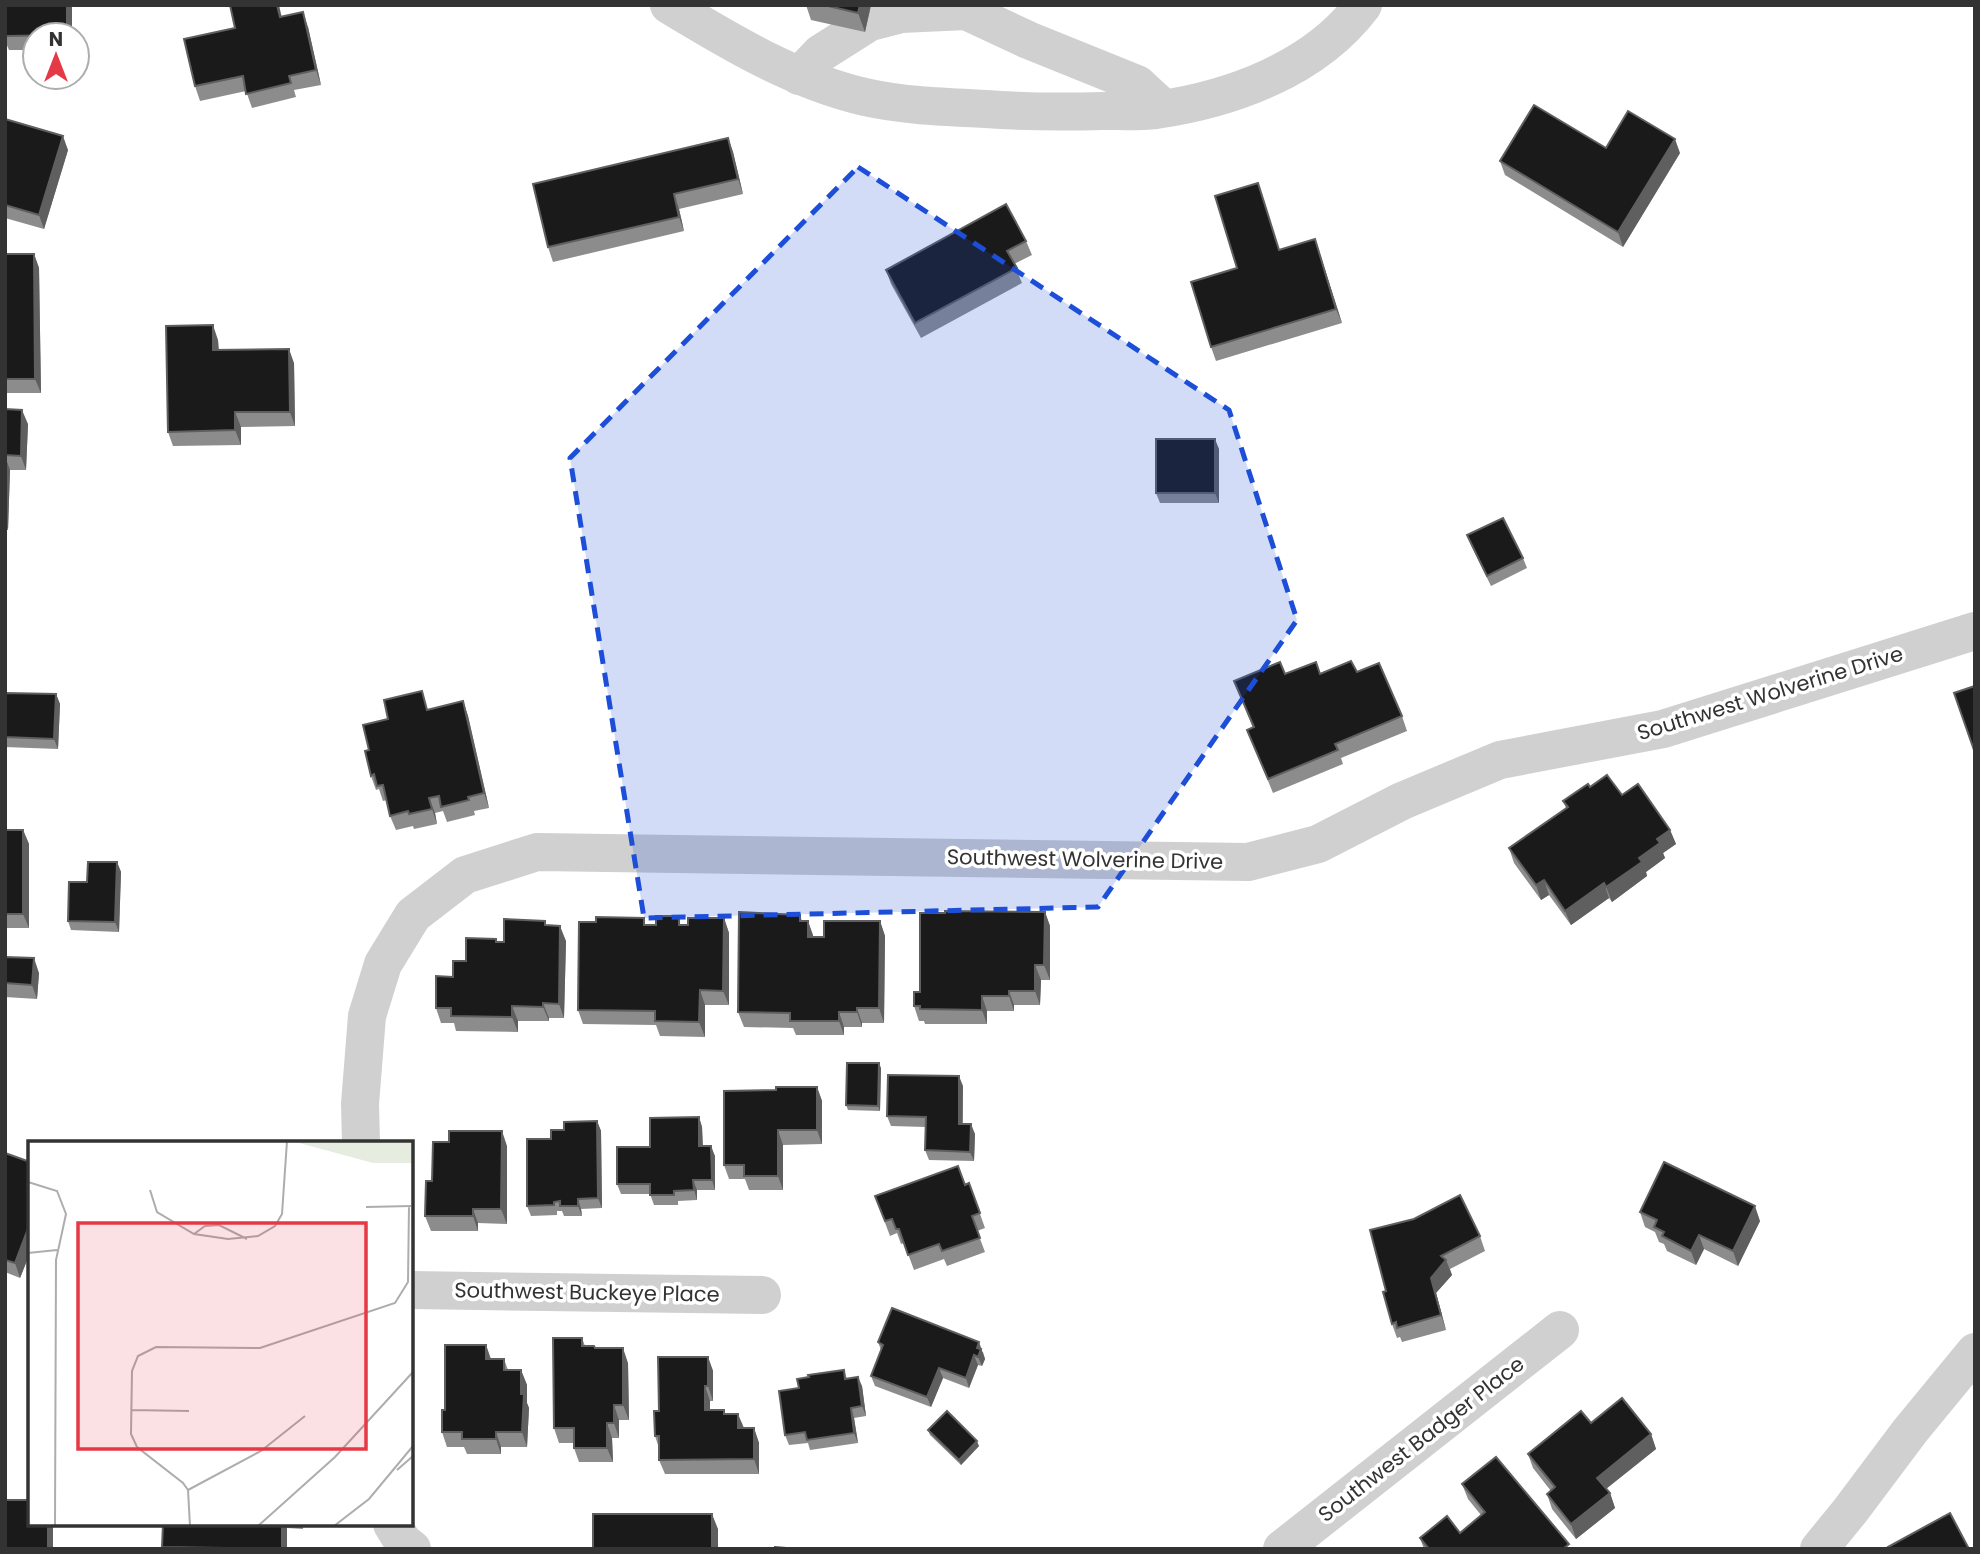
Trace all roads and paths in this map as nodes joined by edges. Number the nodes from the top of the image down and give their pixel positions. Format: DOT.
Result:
graph roads {
  1 [pos="669,5"];
  2 [pos="1363,5"];
  3 [pos="799,76"];
  4 [pos="1163,108"];
  5 [pos="1975,631"];
  6 [pos="361,1141"];
  7 [pos="413,1290"];
  8 [pos="762,1294"];
  9 [pos="1560,1330"];
  10 [pos="1975,1352"];
  11 [pos="393,1526"];
  12 [pos="412,1549"];
  13 [pos="1282,1549"];
  14 [pos="1819,1549"];
  1 -- 3 [label="street"];
  2 -- 4 [label="street"];
  3 -- 4 [label="street"];
  3 -- 4 [label="street"];
  5 -- 6 [label="street, Southwest Wolverine Drive"];
  7 -- 8 [label="street, Southwest Buckeye Place"];
  9 -- 13 [label="street, Southwest Badger Place"];
  10 -- 14 [label="street"];
  11 -- 12 [label="street"];
}
